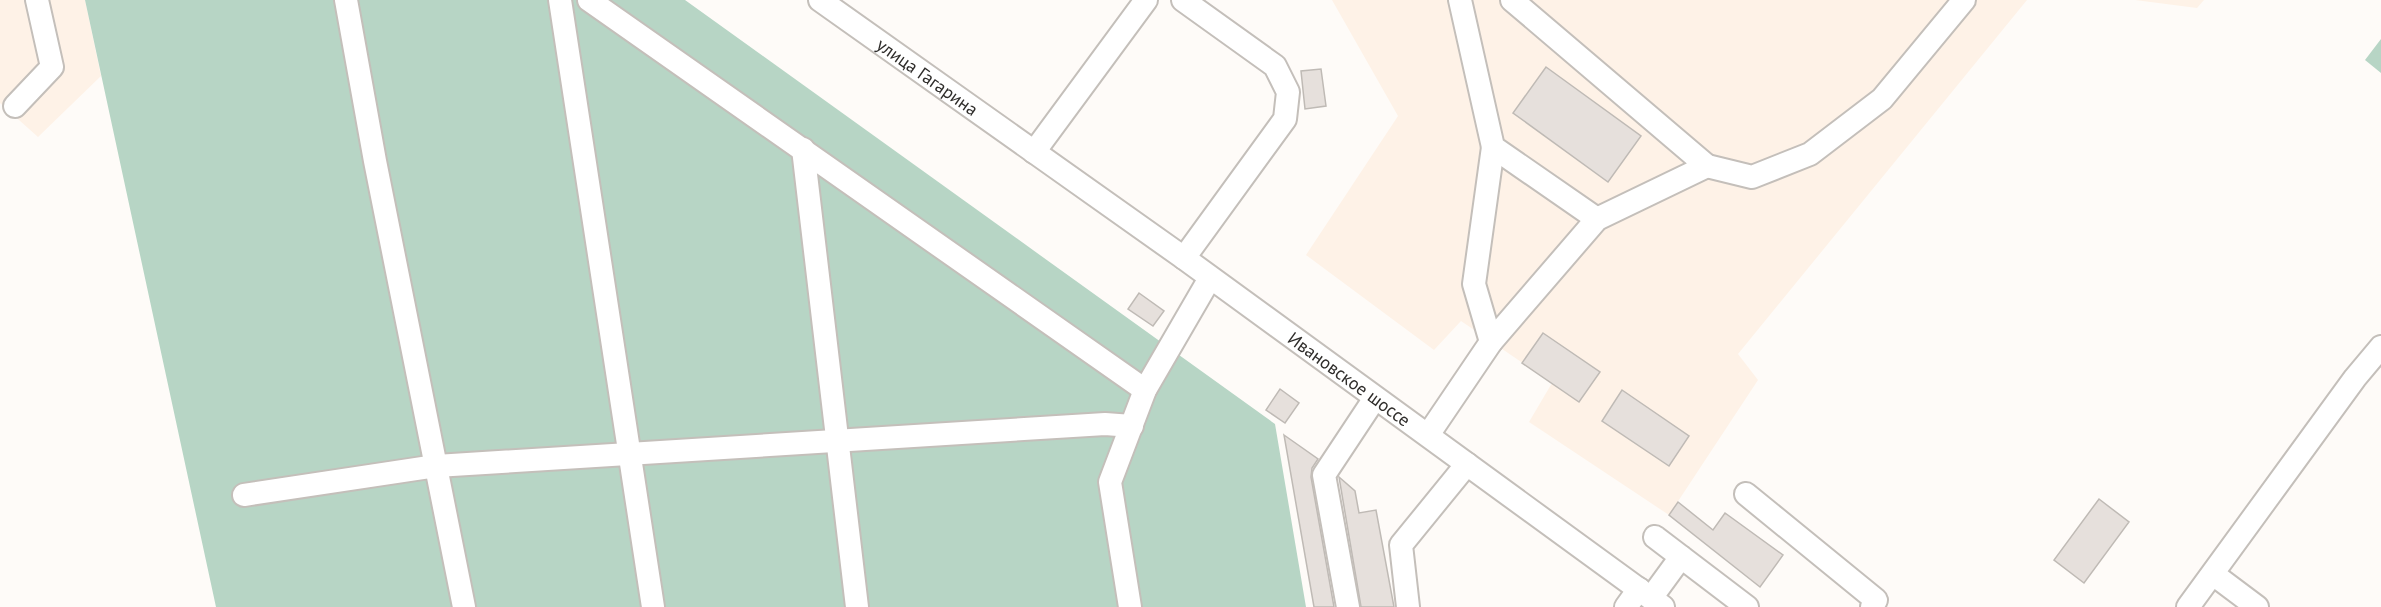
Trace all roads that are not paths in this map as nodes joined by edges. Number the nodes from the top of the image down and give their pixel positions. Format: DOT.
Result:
graph roads {
  1 [pos="37,0"];
  2 [pos="346,0"];
  3 [pos="560,0"];
  4 [pos="590,0"];
  5 [pos="820,0"];
  6 [pos="1146,0"];
  7 [pos="1183,0"];
  8 [pos="1460,0"];
  9 [pos="1512,0"];
  10 [pos="1964,0"];
  11 [pos="15,106"];
  12 [pos="1493,147"];
  13 [pos="803,149"];
  14 [pos="1034,152"];
  15 [pos="1707,166"];
  16 [pos="1598,219"];
  17 [pos="1184,258"];
  18 [pos="1210,278"];
  19 [pos="1491,342"];
  20 [pos="2381,347"];
  21 [pos="1145,390"];
  22 [pos="1375,398"];
  23 [pos="1132,426"];
  24 [pos="1428,435"];
  25 [pos="837,439"];
  26 [pos="629,453"];
  27 [pos="1467,464"];
  28 [pos="436,466"];
  29 [pos="1746,494"];
  30 [pos="244,495"];
  31 [pos="1655,537"];
  32 [pos="1681,557"];
  33 [pos="2213,574"];
  34 [pos="1651,598"];
  35 [pos="464,607"];
  36 [pos="653,607"];
  37 [pos="857,607"];
  38 [pos="1130,607"];
  39 [pos="1348,607"];
  40 [pos="1408,607"];
  41 [pos="1626,607"];
  42 [pos="1747,607"];
  43 [pos="1872,607"];
  44 [pos="2188,607"];
  45 [pos="2258,607"];
  1 -- 11 [label="street"];
  2 -- 28 [label="street"];
  3 -- 26 [label="street"];
  4 -- 13 [label="street"];
  5 -- 14 [label="street, улица Гагарина"];
  6 -- 14 [label="street"];
  7 -- 17 [label="street"];
  8 -- 12 [label="street"];
  9 -- 15 [label="street"];
  10 -- 15 [label="street"];
  12 -- 16 [label="street"];
  12 -- 19 [label="street"];
  13 -- 21 [label="street"];
  13 -- 25 [label="street"];
  14 -- 17 [label="street, Ивановское шоссе"];
  15 -- 16 [label="street"];
  16 -- 19 [label="street"];
  17 -- 18 [label="street, Ивановское шоссе"];
  18 -- 21 [label="street"];
  18 -- 22 [label="street, Ивановское шоссе"];
  19 -- 24 [label="street"];
  20 -- 33 [label="street"];
  21 -- 23 [label="street"];
  22 -- 24 [label="street, Ивановское шоссе"];
  22 -- 39 [label="street"];
  23 -- 25 [label="street"];
  23 -- 38 [label="street"];
  24 -- 27 [label="street, Ивановское шоссе"];
  25 -- 26 [label="street"];
  25 -- 37 [label="street"];
  26 -- 28 [label="street"];
  26 -- 36 [label="street"];
  27 -- 34 [label="street, Ивановское шоссе"];
  27 -- 40 [label="street"];
  28 -- 30 [label="street"];
  28 -- 35 [label="street"];
  29 -- 43 [label="street"];
  31 -- 32 [label="street"];
  32 -- 34 [label="street"];
  32 -- 42 [label="street"];
  33 -- 44 [label="street"];
  33 -- 45 [label="street"];
  34 -- 41 [label="street"];
}
